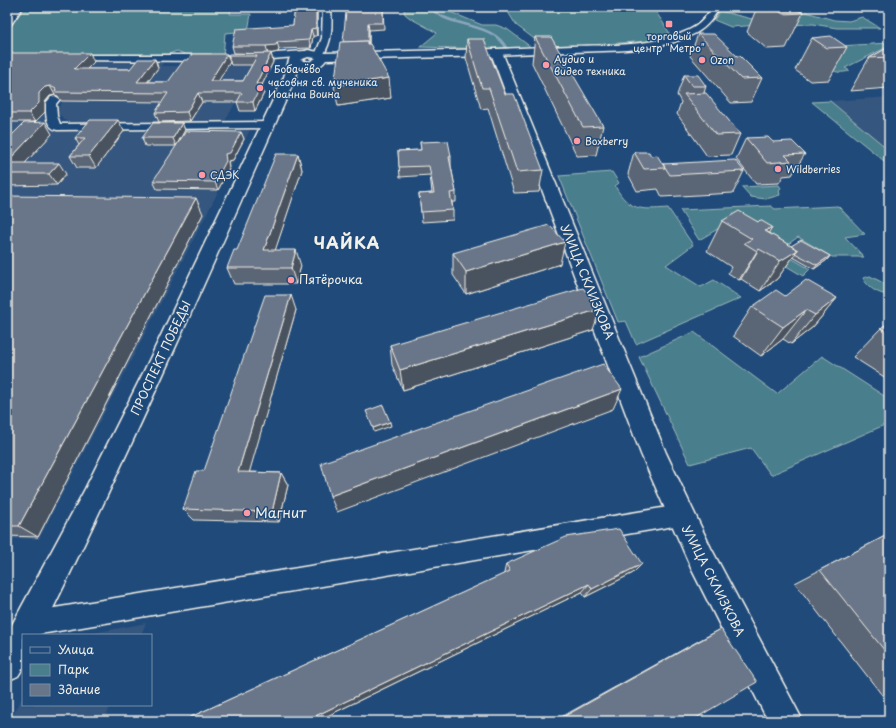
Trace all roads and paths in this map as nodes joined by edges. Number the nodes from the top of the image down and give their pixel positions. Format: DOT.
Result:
graph roads {
  1 [pos="19,7"];
  2 [pos="327,7"];
  3 [pos="716,7"];
  4 [pos="7,24"];
  5 [pos="496,52"];
  6 [pos="62,58"];
  7 [pos="223,58"];
  8 [pos="238,58"];
  9 [pos="317,60"];
  10 [pos="296,64"];
  11 [pos="55,99"];
  12 [pos="269,125"];
  13 [pos="680,515"];
  14 [pos="25,632"];
  15 [pos="22,638"];
  16 [pos="7,665"];
  17 [pos="786,721"];
  1 -- 4 [label="street"];
  2 -- 9 [label="street"];
  3 -- 5 [label="street"];
  5 -- 9 [label="street"];
  5 -- 13 [label="street, УЛИЦА СКЛИЗКОВА"];
  6 -- 7 [label="street"];
  8 -- 10 [label="street"];
  9 -- 10 [label="street"];
  9 -- 10 [label="street"];
  10 -- 12 [label="street, ПРОСПЕКТ ПОБЕДЫ"];
  11 -- 12 [label="street"];
  12 -- 14 [label="street, ПРОСПЕКТ ПОБЕДЫ"];
  13 -- 14 [label="street"];
  13 -- 17 [label="street, УЛИЦА СКЛИЗКОВА"];
  15 -- 16 [label="street, ПРОСПЕКТ ПОБЕДЫ"];
}
